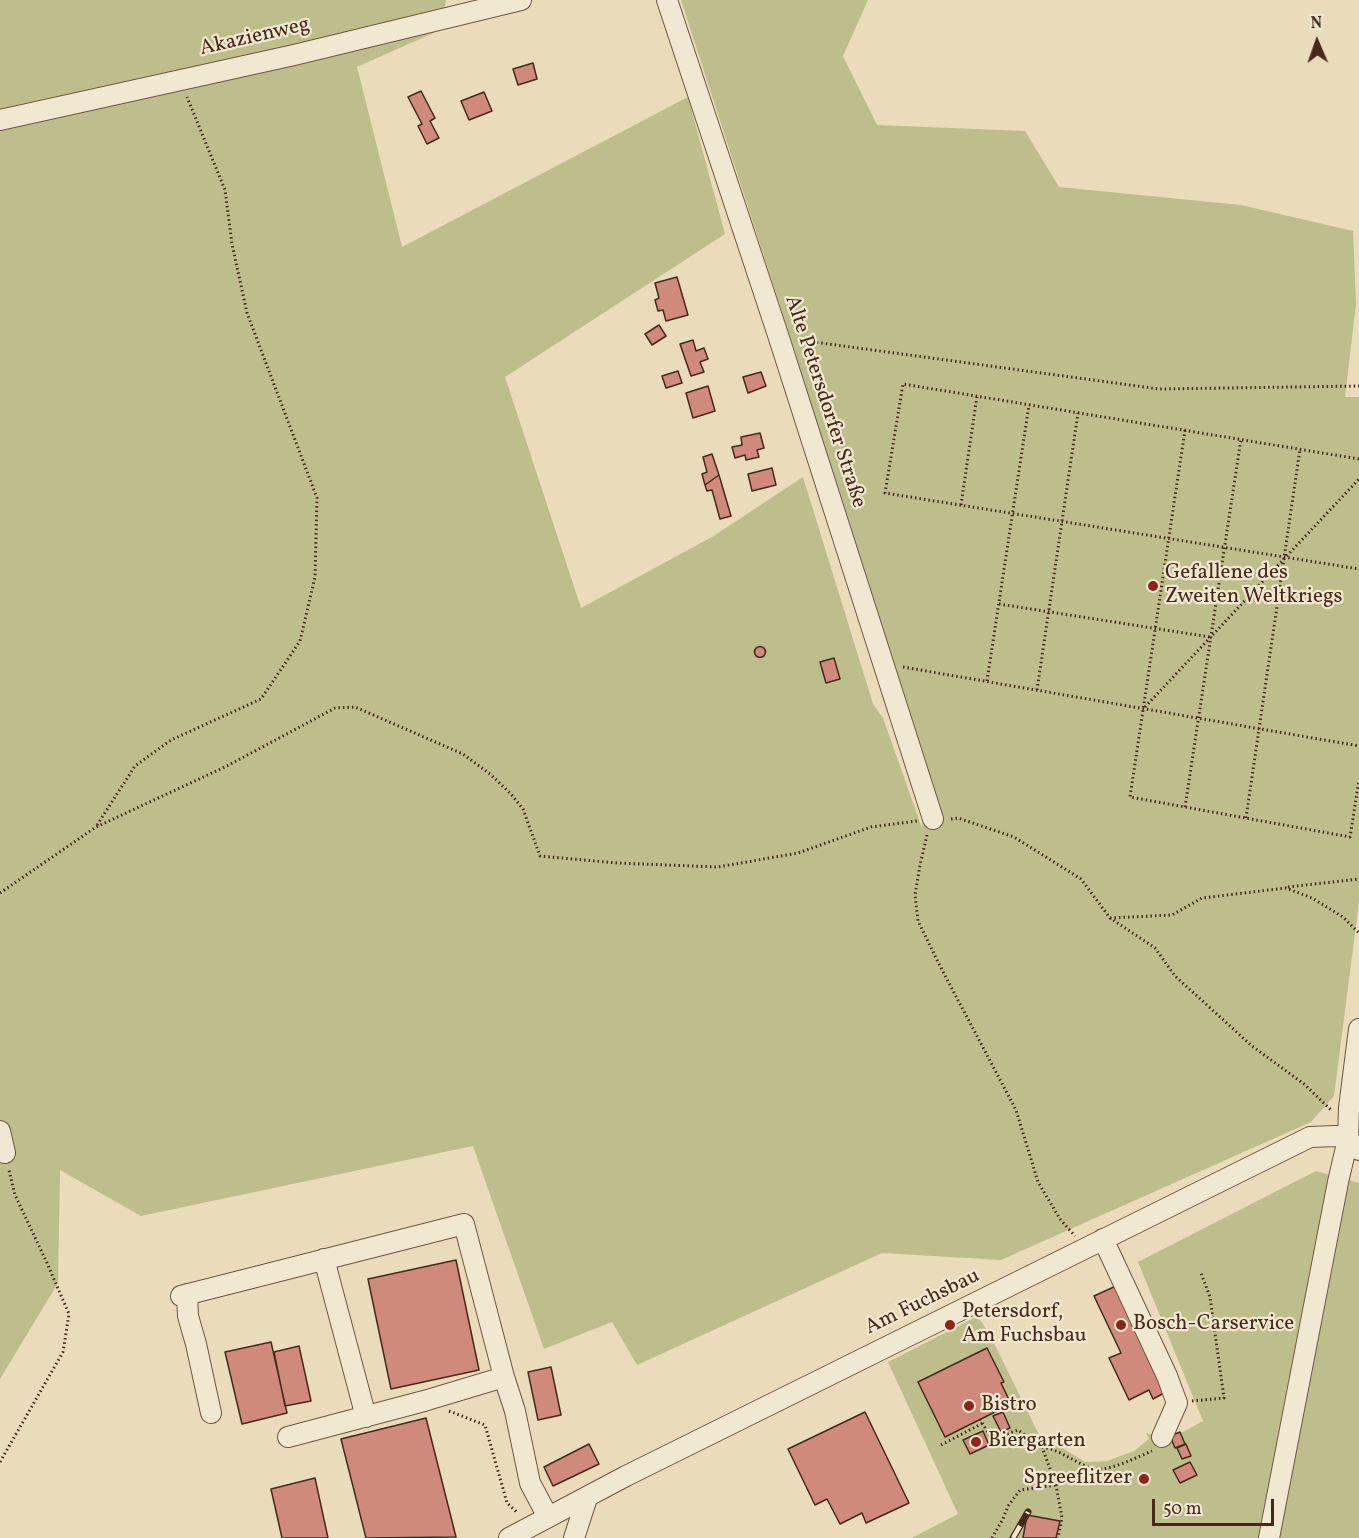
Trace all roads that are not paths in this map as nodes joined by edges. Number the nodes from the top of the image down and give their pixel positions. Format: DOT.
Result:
graph roads {
  1 [pos="521,0"];
  2 [pos="667,0"];
  3 [pos="0,120"];
  4 [pos="933,819"];
  5 [pos="1359,1029"];
  6 [pos="0,1131"];
  7 [pos="1353,1144"];
  8 [pos="5,1153"];
  9 [pos="1103,1239"];
  10 [pos="324,1259"];
  11 [pos="504,1377"];
  12 [pos="211,1413"];
  13 [pos="366,1417"];
  14 [pos="288,1437"];
  15 [pos="1162,1437"];
  16 [pos="587,1498"];
  17 [pos="538,1527"];
  18 [pos="578,1534"];
  19 [pos="509,1538"];
  20 [pos="1269,1538"];
  1 -- 3 [label="street, Akazienweg"];
  2 -- 4 [label="street, Alte Petersdorfer Straße"];
  5 -- 7 [label="street"];
  6 -- 8 [label="street"];
  7 -- 9 [label="street, Am Fuchsbau"];
  7 -- 20 [label="street"];
  9 -- 15 [label="street"];
  9 -- 16 [label="street, Am Fuchsbau"];
  10 -- 11 [label="street"];
  10 -- 12 [label="street"];
  10 -- 13 [label="street"];
  11 -- 13 [label="street"];
  11 -- 17 [label="street"];
  13 -- 14 [label="street"];
  16 -- 17 [label="street, Am Fuchsbau"];
  16 -- 18 [label="street"];
  17 -- 19 [label="street, Am Fuchsbau"];
}
